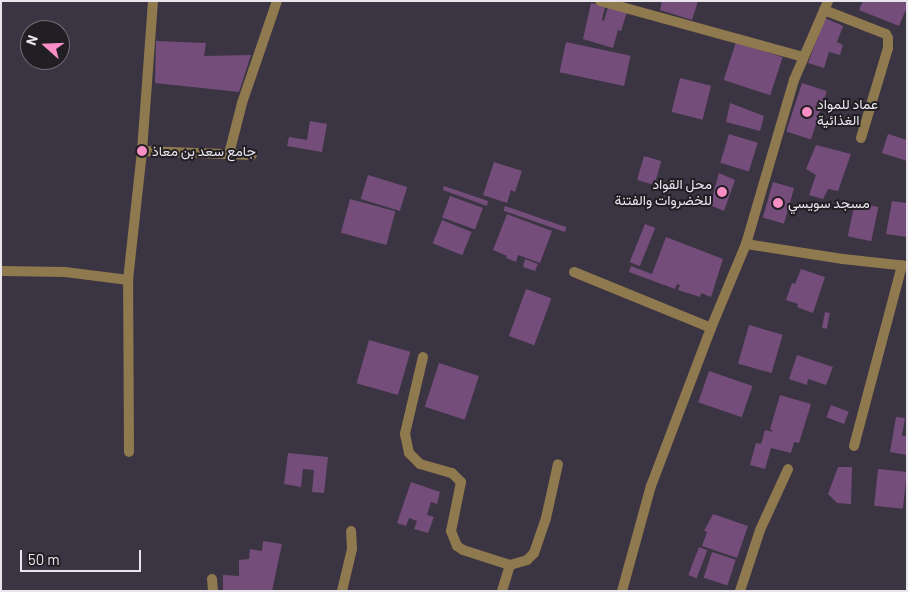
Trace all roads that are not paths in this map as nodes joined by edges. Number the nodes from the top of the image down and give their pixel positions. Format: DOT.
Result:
graph roads {
  1 [pos="153,1"];
  2 [pos="277,1"];
  3 [pos="600,1"];
  4 [pos="826,6"];
  5 [pos="803,57"];
  6 [pos="861,138"];
  7 [pos="142,151"];
  8 [pos="228,154"];
  9 [pos="252,155"];
  10 [pos="746,244"];
  11 [pos="904,266"];
  12 [pos="1,271"];
  13 [pos="574,272"];
  14 [pos="128,280"];
  15 [pos="711,328"];
  16 [pos="423,356"];
  17 [pos="854,446"];
  18 [pos="128,452"];
  19 [pos="558,464"];
  20 [pos="788,468"];
  21 [pos="351,531"];
  22 [pos="510,565"];
  23 [pos="212,579"];
  24 [pos="213,591"];
  25 [pos="342,591"];
  26 [pos="502,591"];
  27 [pos="622,591"];
  28 [pos="740,591"];
  1 -- 7 [label="street"];
  2 -- 8 [label="street"];
  3 -- 5 [label="street"];
  4 -- 5 [label="street"];
  4 -- 6 [label="street"];
  5 -- 10 [label="street"];
  7 -- 8 [label="street"];
  7 -- 14 [label="street"];
  8 -- 9 [label="street"];
  10 -- 11 [label="street"];
  10 -- 15 [label="street"];
  11 -- 17 [label="street"];
  12 -- 14 [label="street"];
  13 -- 15 [label="street"];
  14 -- 18 [label="street"];
  15 -- 27 [label="street"];
  16 -- 22 [label="street"];
  19 -- 22 [label="street"];
  20 -- 28 [label="street"];
  21 -- 25 [label="street"];
  22 -- 26 [label="street"];
  23 -- 24 [label="street"];
}
